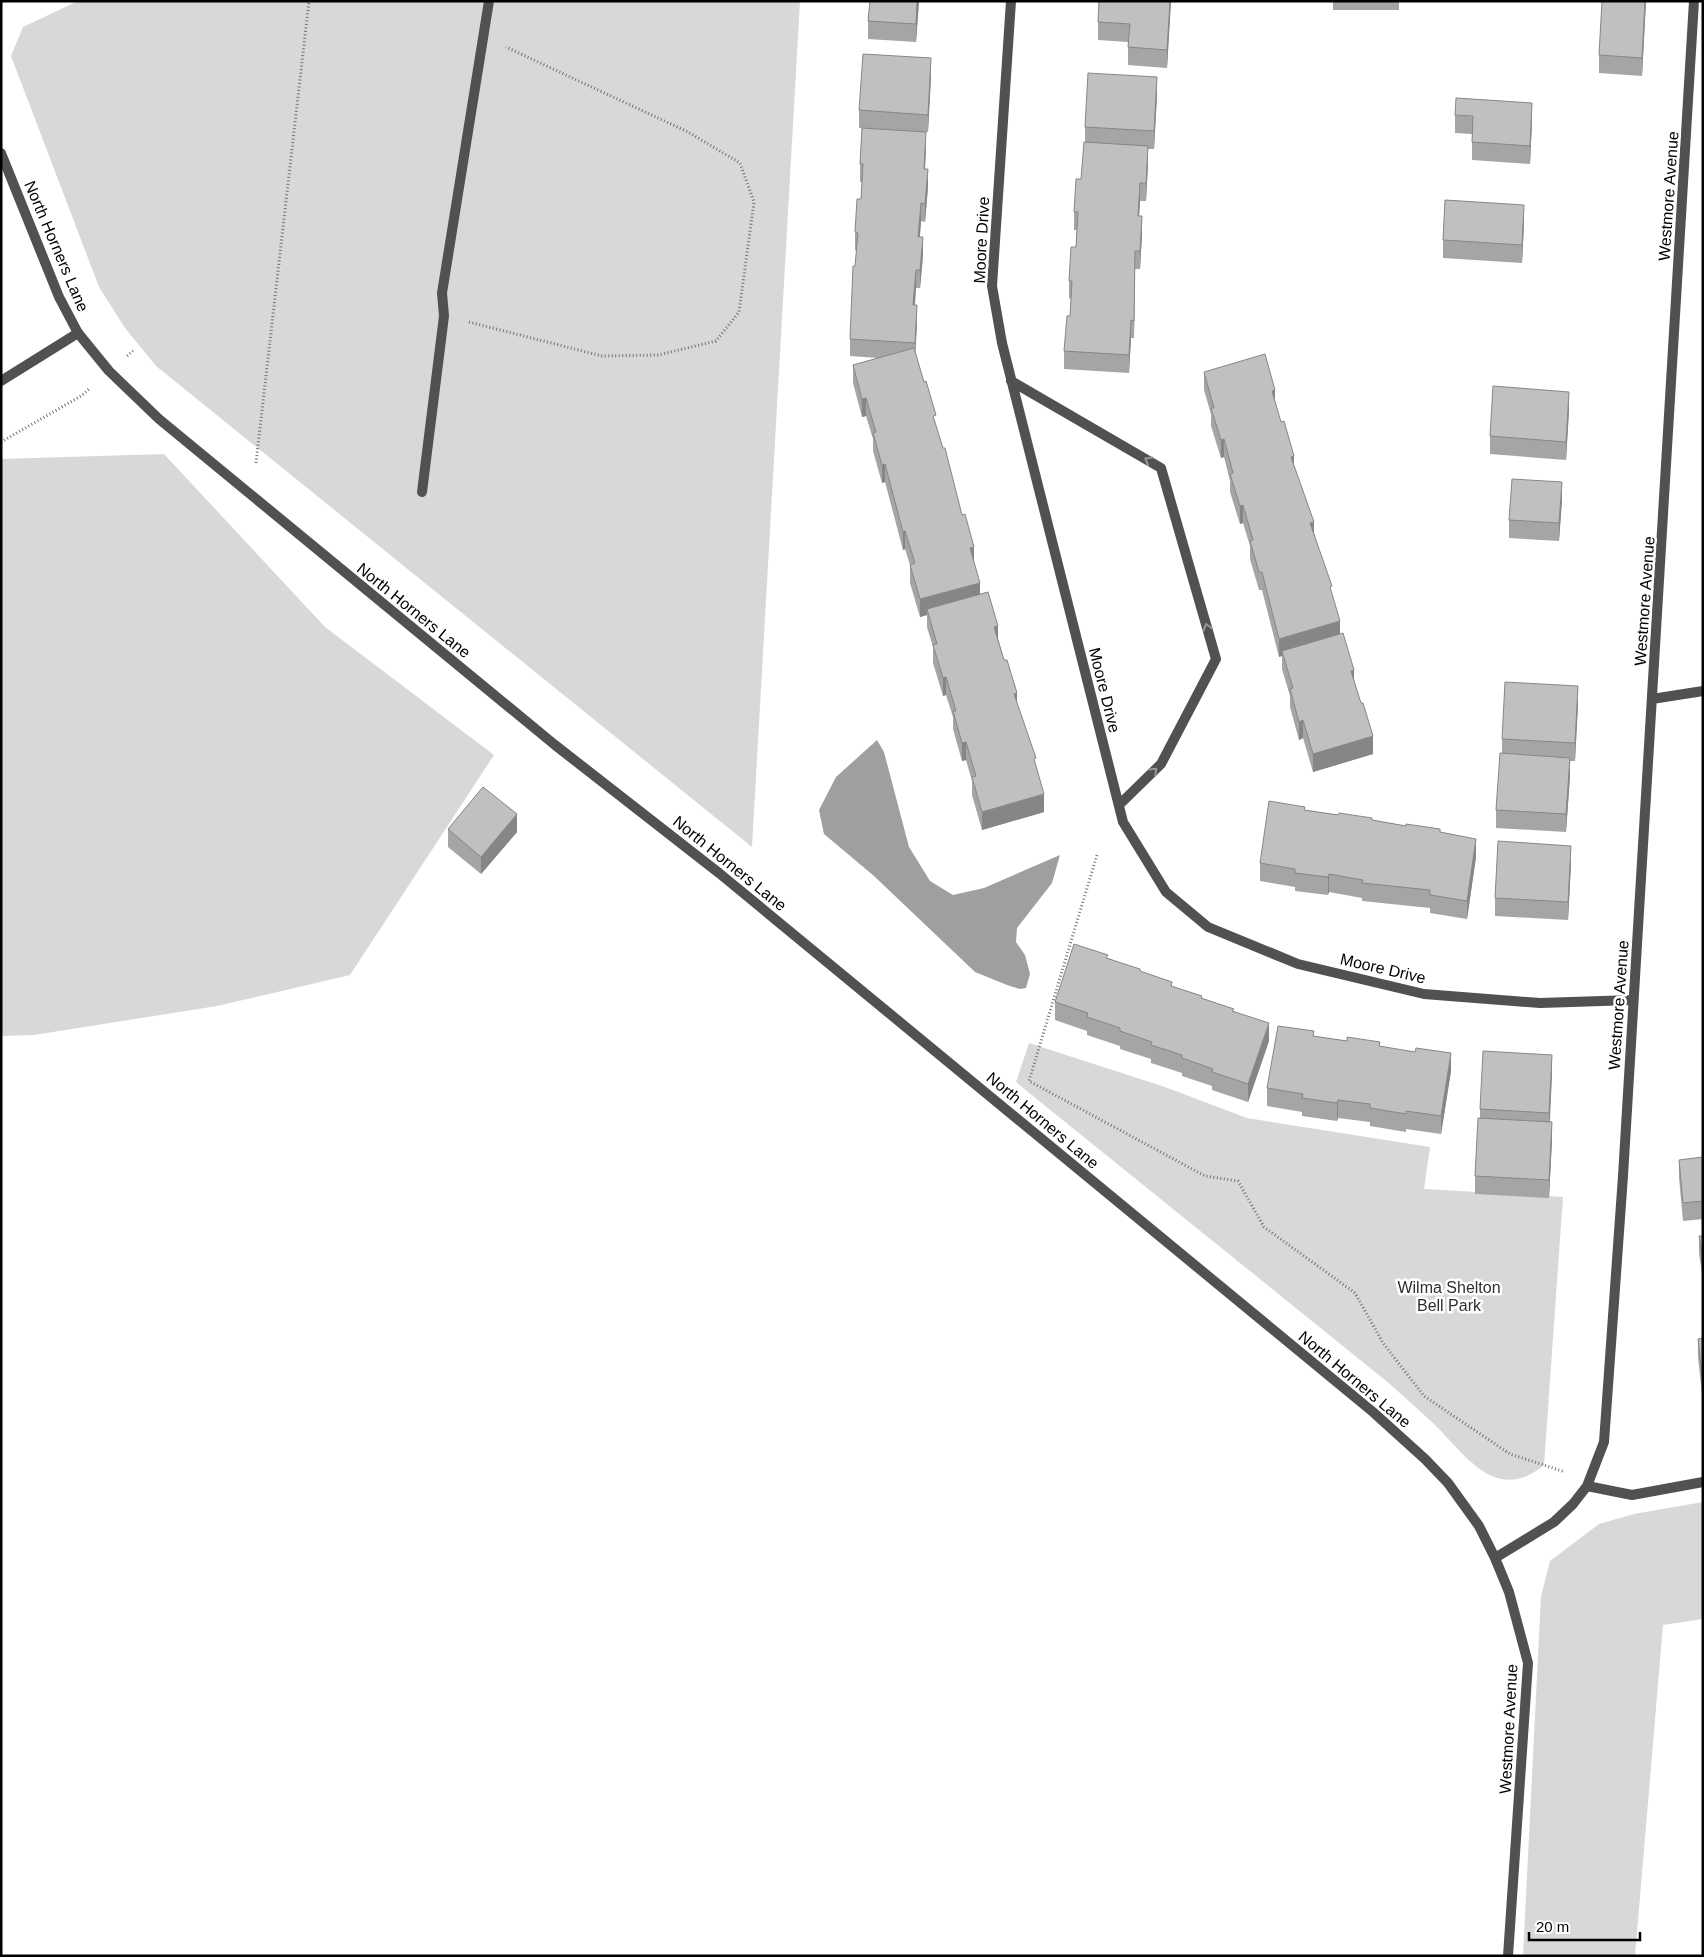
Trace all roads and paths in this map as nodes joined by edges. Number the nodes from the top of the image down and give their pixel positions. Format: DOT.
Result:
graph roads {
  1 [pos="309,1"];
  2 [pos="489,1"];
  3 [pos="1011,1"];
  4 [pos="1694,1"];
  5 [pos="483,36"];
  6 [pos="1,153"];
  7 [pos="444,316"];
  8 [pos="78,333"];
  9 [pos="1,381"];
  10 [pos="1011,381"];
  11 [pos="81,396"];
  12 [pos="1,442"];
  13 [pos="256,463"];
  14 [pos="422,492"];
  15 [pos="1703,691"];
  16 [pos="1652,699"];
  17 [pos="1119,805"];
  18 [pos="1097,854"];
  19 [pos="1633,1000"];
  20 [pos="1703,1482"];
  21 [pos="1587,1486"];
  22 [pos="1495,1558"];
  23 [pos="1508,1956"];
  1 -- 13 [label="path"];
  2 -- 5 [label="street"];
  3 -- 10 [label="street, Moore Drive"];
  4 -- 16 [label="street, Westmore Avenue"];
  5 -- 7 [label="street"];
  5 -- 7 [label="path"];
  6 -- 8 [label="street, North Horners Lane"];
  7 -- 14 [label="street"];
  8 -- 9 [label="street"];
  8 -- 22 [label="street, North Horners Lane"];
  10 -- 17 [label="street, Moore Drive"];
  17 -- 10 [label="street, one-way"];
  11 -- 12 [label="path"];
  15 -- 16 [label="street"];
  16 -- 19 [label="street, Westmore Avenue"];
  17 -- 19 [label="street, Moore Drive"];
  18 -- 21 [label="path"];
  19 -- 21 [label="street, Westmore Avenue"];
  20 -- 21 [label="street"];
  21 -- 22 [label="street, Westmore Avenue"];
  22 -- 23 [label="street, Westmore Avenue"];
}
